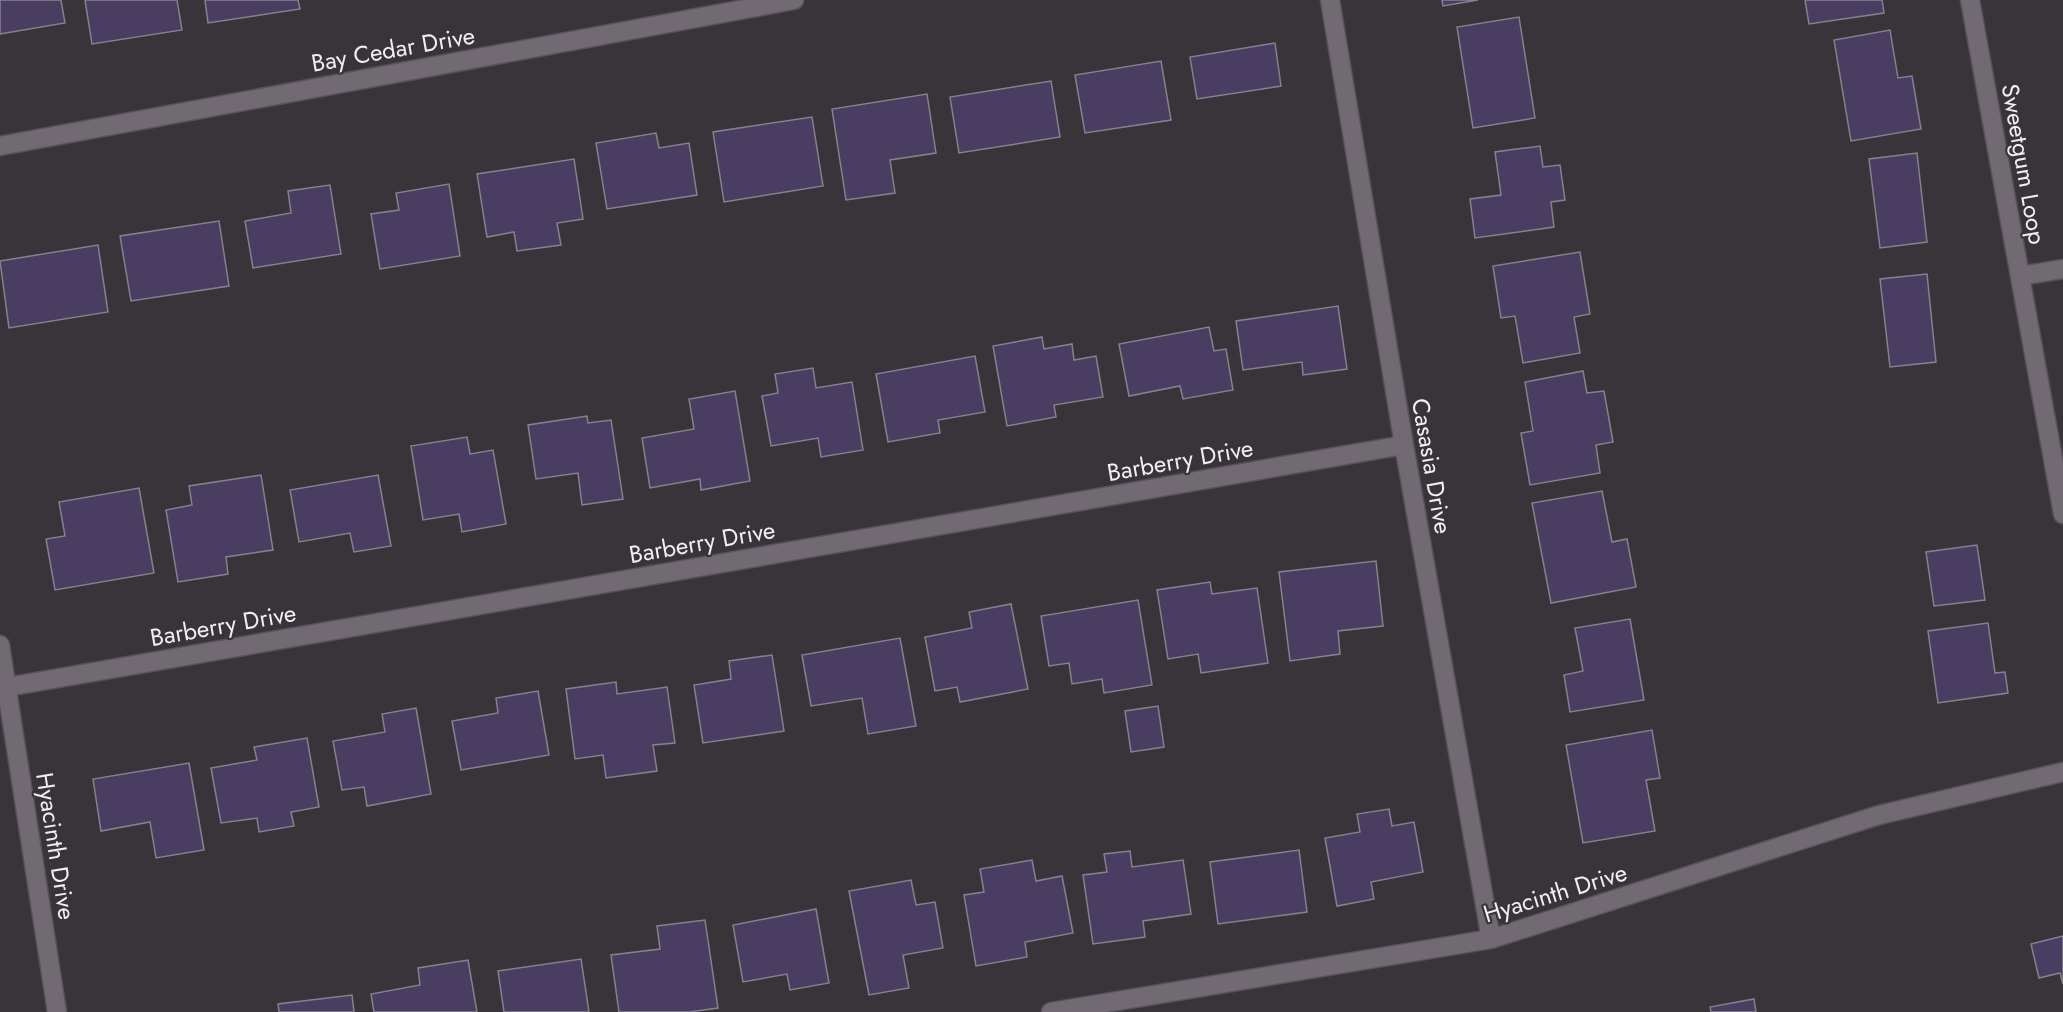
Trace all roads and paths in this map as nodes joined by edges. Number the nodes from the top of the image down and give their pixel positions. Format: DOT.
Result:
graph roads {
  1 [pos="794,0"];
  2 [pos="1330,0"];
  3 [pos="1970,0"];
  4 [pos="0,146"];
  5 [pos="2063,269"];
  6 [pos="2020,276"];
  7 [pos="1404,445"];
  8 [pos="2063,514"];
  9 [pos="0,645"];
  10 [pos="2,687"];
  11 [pos="2063,772"];
  12 [pos="1491,939"];
  13 [pos="57,1012"];
  14 [pos="1051,1012"];
  1 -- 4 [label="street, Bay Cedar Drive"];
  2 -- 7 [label="street, Casasia Drive"];
  3 -- 6 [label="street, Sweetgum Loop"];
  5 -- 6 [label="street"];
  6 -- 8 [label="street, Sweetgum Loop"];
  7 -- 10 [label="street, Barberry Drive"];
  7 -- 12 [label="street, Casasia Drive"];
  9 -- 10 [label="street"];
  10 -- 13 [label="street, Hyacinth Drive"];
  11 -- 12 [label="street, Hyacinth Drive"];
  12 -- 14 [label="street, Hyacinth Drive"];
}
